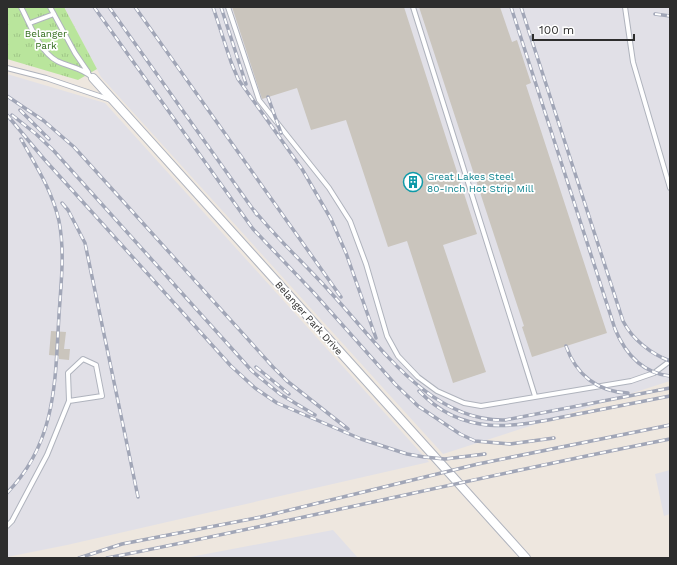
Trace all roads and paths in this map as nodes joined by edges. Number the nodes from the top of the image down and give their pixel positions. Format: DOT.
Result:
graph roads {
  1 [pos="21,7"];
  2 [pos="50,7"];
  3 [pos="228,7"];
  4 [pos="413,7"];
  5 [pos="625,7"];
  6 [pos="54,14"];
  7 [pos="30,23"];
  8 [pos="7,68"];
  9 [pos="92,76"];
  10 [pos="115,102"];
  11 [pos="670,188"];
  12 [pos="670,361"];
  13 [pos="535,396"];
  14 [pos="69,401"];
  15 [pos="7,526"];
  16 [pos="526,558"];
  1 -- 7 [label="lane"];
  2 -- 6 [label="lane"];
  3 -- 13 [label="lane"];
  4 -- 13 [label="lane"];
  5 -- 11 [label="lane"];
  6 -- 7 [label="lane"];
  6 -- 9 [label="lane"];
  7 -- 9 [label="lane"];
  8 -- 10 [label="lane"];
  9 -- 10 [label="street, Belanger Park Drive"];
  10 -- 16 [label="street, Belanger Park Drive"];
  12 -- 13 [label="lane"];
  14 -- 14 [label="lane"];
  14 -- 15 [label="lane"];
}
